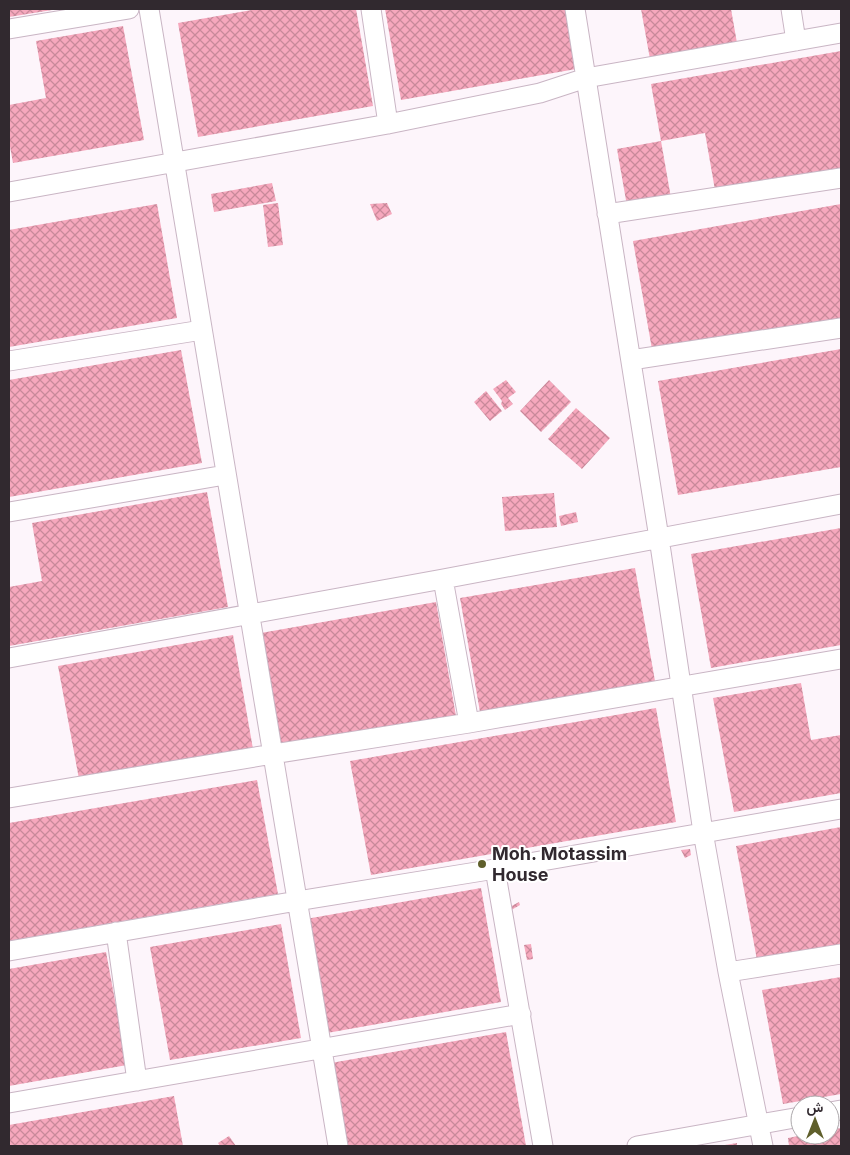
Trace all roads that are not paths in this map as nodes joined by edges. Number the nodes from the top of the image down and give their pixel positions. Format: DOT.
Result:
graph roads {
  1 [pos="128,9"];
  2 [pos="149,9"];
  3 [pos="371,9"];
  4 [pos="574,9"];
  5 [pos="791,9"];
  6 [pos="9,29"];
  7 [pos="841,33"];
  8 [pos="796,41"];
  9 [pos="586,78"];
  10 [pos="388,124"];
  11 [pos="174,163"];
  12 [pos="841,178"];
  13 [pos="9,192"];
  14 [pos="607,214"];
  15 [pos="841,328"];
  16 [pos="202,330"];
  17 [pos="631,360"];
  18 [pos="9,361"];
  19 [pos="226,475"];
  20 [pos="841,504"];
  21 [pos="9,512"];
  22 [pos="659,538"];
  23 [pos="443,579"];
  24 [pos="249,613"];
  25 [pos="9,658"];
  26 [pos="841,659"];
  27 [pos="681,686"];
  28 [pos="469,723"];
  29 [pos="272,754"];
  30 [pos="9,798"];
  31 [pos="841,809"];
  32 [pos="703,832"];
  33 [pos="496,869"];
  34 [pos="297,901"];
  35 [pos="116,932"];
  36 [pos="9,951"];
  37 [pos="841,954"];
  38 [pos="728,972"];
  39 [pos="521,1014"];
  40 [pos="322,1049"];
  41 [pos="137,1081"];
  42 [pos="9,1103"];
  43 [pos="790,1120"];
  44 [pos="759,1125"];
  45 [pos="338,1146"];
  46 [pos="543,1146"];
  47 [pos="637,1146"];
  48 [pos="763,1146"];
  1 -- 6 [label="street"];
  2 -- 11 [label="street"];
  3 -- 10 [label="street"];
  4 -- 9 [label="street"];
  5 -- 8 [label="street"];
  7 -- 8 [label="street"];
  8 -- 9 [label="street"];
  9 -- 10 [label="street"];
  9 -- 14 [label="street"];
  10 -- 11 [label="street"];
  11 -- 13 [label="street"];
  11 -- 16 [label="street"];
  12 -- 14 [label="street"];
  14 -- 17 [label="street"];
  15 -- 17 [label="street"];
  16 -- 18 [label="street"];
  16 -- 19 [label="street"];
  17 -- 22 [label="street"];
  19 -- 21 [label="street"];
  19 -- 24 [label="street"];
  20 -- 22 [label="street"];
  22 -- 23 [label="street"];
  22 -- 27 [label="street"];
  23 -- 24 [label="street"];
  23 -- 28 [label="street"];
  24 -- 25 [label="street"];
  24 -- 29 [label="street"];
  26 -- 27 [label="street"];
  27 -- 28 [label="street"];
  27 -- 32 [label="street"];
  28 -- 29 [label="street"];
  29 -- 30 [label="street"];
  29 -- 34 [label="street"];
  31 -- 32 [label="street"];
  32 -- 33 [label="street"];
  32 -- 38 [label="street"];
  33 -- 34 [label="street"];
  33 -- 39 [label="street"];
  34 -- 35 [label="street"];
  34 -- 40 [label="street"];
  35 -- 36 [label="street"];
  35 -- 41 [label="street"];
  37 -- 38 [label="street"];
  38 -- 44 [label="street"];
  39 -- 40 [label="street"];
  39 -- 46 [label="street"];
  40 -- 41 [label="street"];
  40 -- 45 [label="street"];
  41 -- 42 [label="street"];
  43 -- 44 [label="street"];
  44 -- 47 [label="street"];
  44 -- 48 [label="street"];
}
